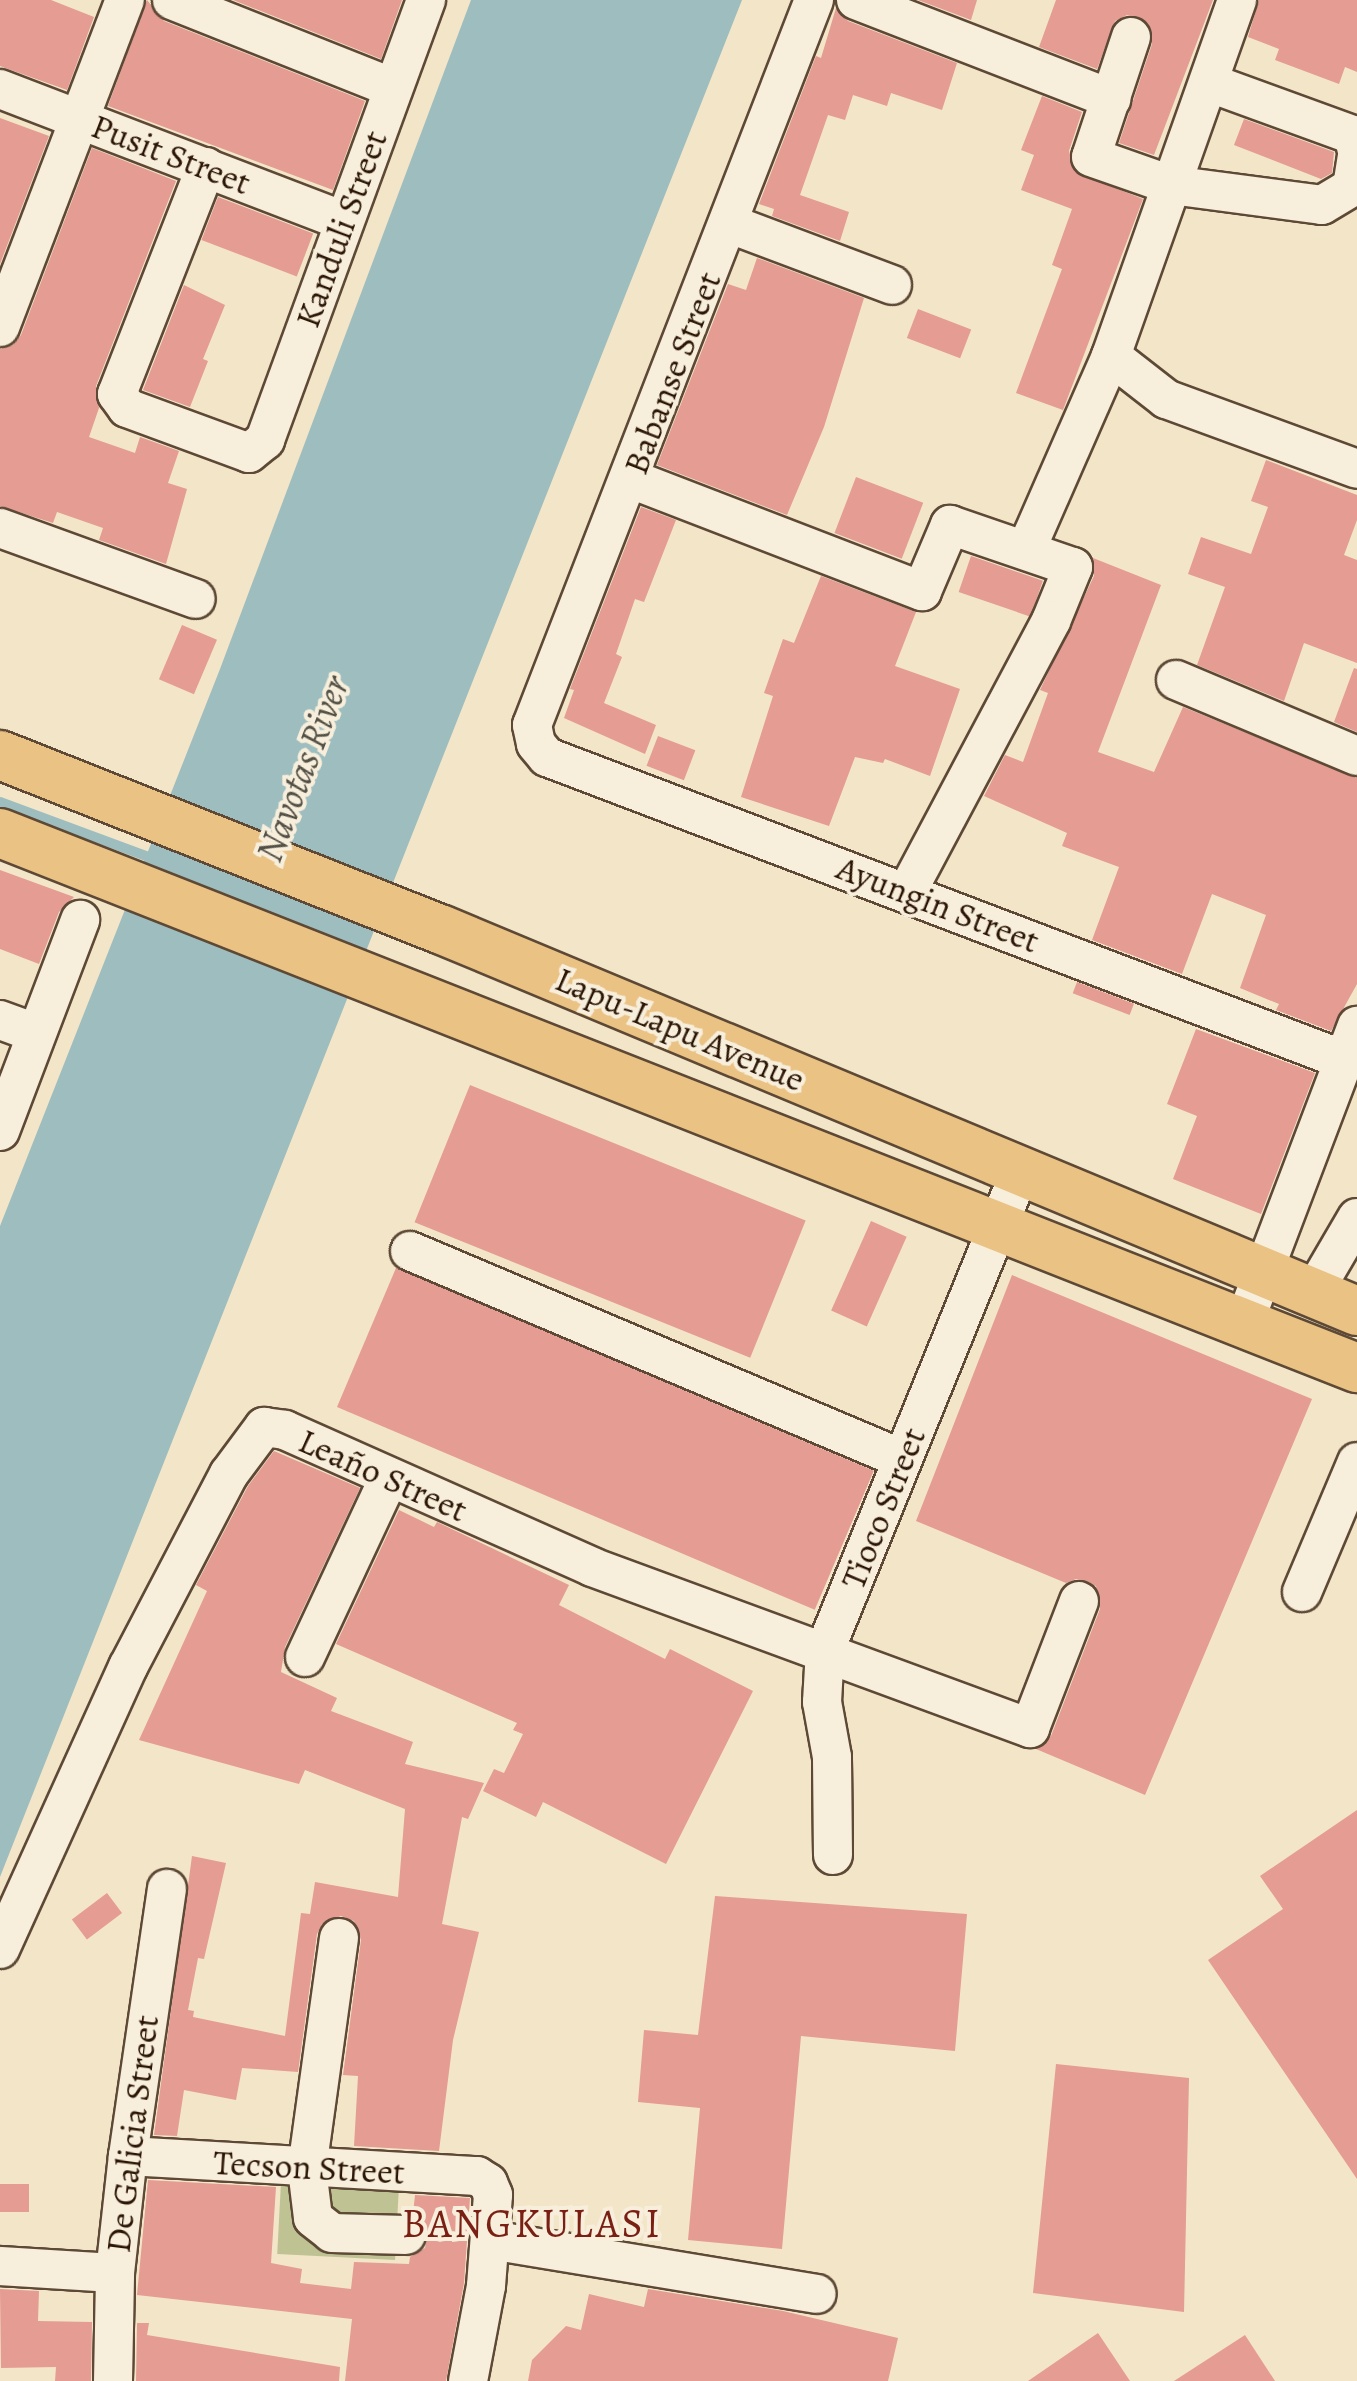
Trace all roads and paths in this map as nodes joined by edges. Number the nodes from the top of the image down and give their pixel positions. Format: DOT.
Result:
graph roads {
  1 [pos="125,0"];
  2 [pos="172,0"];
  3 [pos="426,0"];
  4 [pos="814,0"];
  5 [pos="856,0"];
  6 [pos="1237,0"];
  7 [pos="1131,37"];
  8 [pos="1210,83"];
  9 [pos="393,88"];
  10 [pos="0,89"];
  11 [pos="1111,99"];
  12 [pos="77,118"];
  13 [pos="206,167"];
  14 [pos="1356,171"];
  15 [pos="1170,185"];
  16 [pos="342,220"];
  17 [pos="730,224"];
  18 [pos="892,285"];
  19 [pos="0,327"];
  20 [pos="1111,356"];
  21 [pos="1357,469"];
  22 [pos="631,479"];
  23 [pos="0,528"];
  24 [pos="1026,550"];
  25 [pos="196,599"];
  26 [pos="1176,680"];
  27 [pos="536,744"];
  28 [pos="0,755"];
  29 [pos="1357,756"];
  30 [pos="0,833"];
  31 [pos="908,892"];
  32 [pos="80,920"];
  33 [pos="0,1020"];
  34 [pos="36,1033"];
  35 [pos="1350,1043"];
  36 [pos="0,1131"];
  37 [pos="1020,1172"];
  38 [pos="1357,1218"];
  39 [pos="998,1224"];
  40 [pos="410,1251"];
  41 [pos="1263,1272"];
  42 [pos="1314,1292"];
  43 [pos="1357,1311"];
  44 [pos="1244,1323"];
  45 [pos="1357,1368"];
  46 [pos="902,1459"];
  47 [pos="1357,1462"];
  48 [pos="389,1478"];
  49 [pos="1302,1592"];
  50 [pos="1079,1601"];
  51 [pos="826,1650"];
  52 [pos="305,1657"];
  53 [pos="833,1855"];
  54 [pos="167,1890"];
  55 [pos="339,1938"];
  56 [pos="0,1949"];
  57 [pos="128,2156"];
  58 [pos="308,2170"];
  59 [pos="406,2235"];
  60 [pos="491,2240"];
  61 [pos="0,2266"];
  62 [pos="115,2273"];
  63 [pos="816,2294"];
  64 [pos="112,2381"];
  65 [pos="468,2381"];
  1 -- 12 [label="street"];
  2 -- 9 [label="street"];
  3 -- 9 [label="street, Kanduli Street"];
  4 -- 17 [label="street, Babanse Street"];
  5 -- 11 [label="street"];
  6 -- 8 [label="street"];
  7 -- 11 [label="street"];
  8 -- 14 [label="street"];
  8 -- 15 [label="street"];
  9 -- 16 [label="street, Kanduli Street"];
  10 -- 12 [label="street, Pusit Street"];
  11 -- 15 [label="street"];
  12 -- 13 [label="street, Pusit Street"];
  12 -- 19 [label="street"];
  13 -- 16 [label="street, Pusit Street"];
  13 -- 16 [label="street, Kanduli Street"];
  14 -- 15 [label="street"];
  15 -- 20 [label="street"];
  17 -- 18 [label="street"];
  17 -- 22 [label="street, Babanse Street"];
  20 -- 21 [label="street"];
  20 -- 24 [label="street"];
  22 -- 24 [label="street"];
  22 -- 27 [label="street, Babanse Street"];
  23 -- 25 [label="street"];
  24 -- 31 [label="street"];
  26 -- 29 [label="street"];
  27 -- 31 [label="street, Ayungin Street"];
  28 -- 37 [label="main road, Lapu-Lapu Avenue"];
  30 -- 39 [label="main road, Lapu-Lapu Avenue"];
  31 -- 35 [label="street, Ayungin Street"];
  32 -- 34 [label="street"];
  33 -- 34 [label="street"];
  34 -- 36 [label="street"];
  35 -- 41 [label="street"];
  37 -- 39 [label="street, Tioco Street"];
  37 -- 41 [label="main road, Lapu-Lapu Avenue"];
  38 -- 42 [label="street"];
  39 -- 44 [label="main road, Lapu-Lapu Avenue"];
  39 -- 46 [label="street, Tioco Street"];
  40 -- 46 [label="street"];
  41 -- 42 [label="main road, Lapu-Lapu Avenue"];
  41 -- 44 [label="street"];
  42 -- 43 [label="main road, Lapu-Lapu Avenue"];
  44 -- 45 [label="main road, Lapu-Lapu Avenue"];
  46 -- 51 [label="street, Tioco Street"];
  47 -- 49 [label="street"];
  48 -- 51 [label="street, Leaño Street"];
  48 -- 52 [label="street"];
  48 -- 56 [label="street, Leaño Street"];
  50 -- 51 [label="street"];
  51 -- 53 [label="street, Tioco Street"];
  54 -- 57 [label="street, De Galicia Street"];
  55 -- 58 [label="street"];
  57 -- 58 [label="street, Tecson Street"];
  57 -- 62 [label="street, De Galicia Street"];
  58 -- 59 [label="street"];
  58 -- 60 [label="street, Tecson Street"];
  60 -- 63 [label="street"];
  60 -- 65 [label="street"];
  61 -- 62 [label="street"];
  62 -- 64 [label="street, De Galicia Street"];
}
